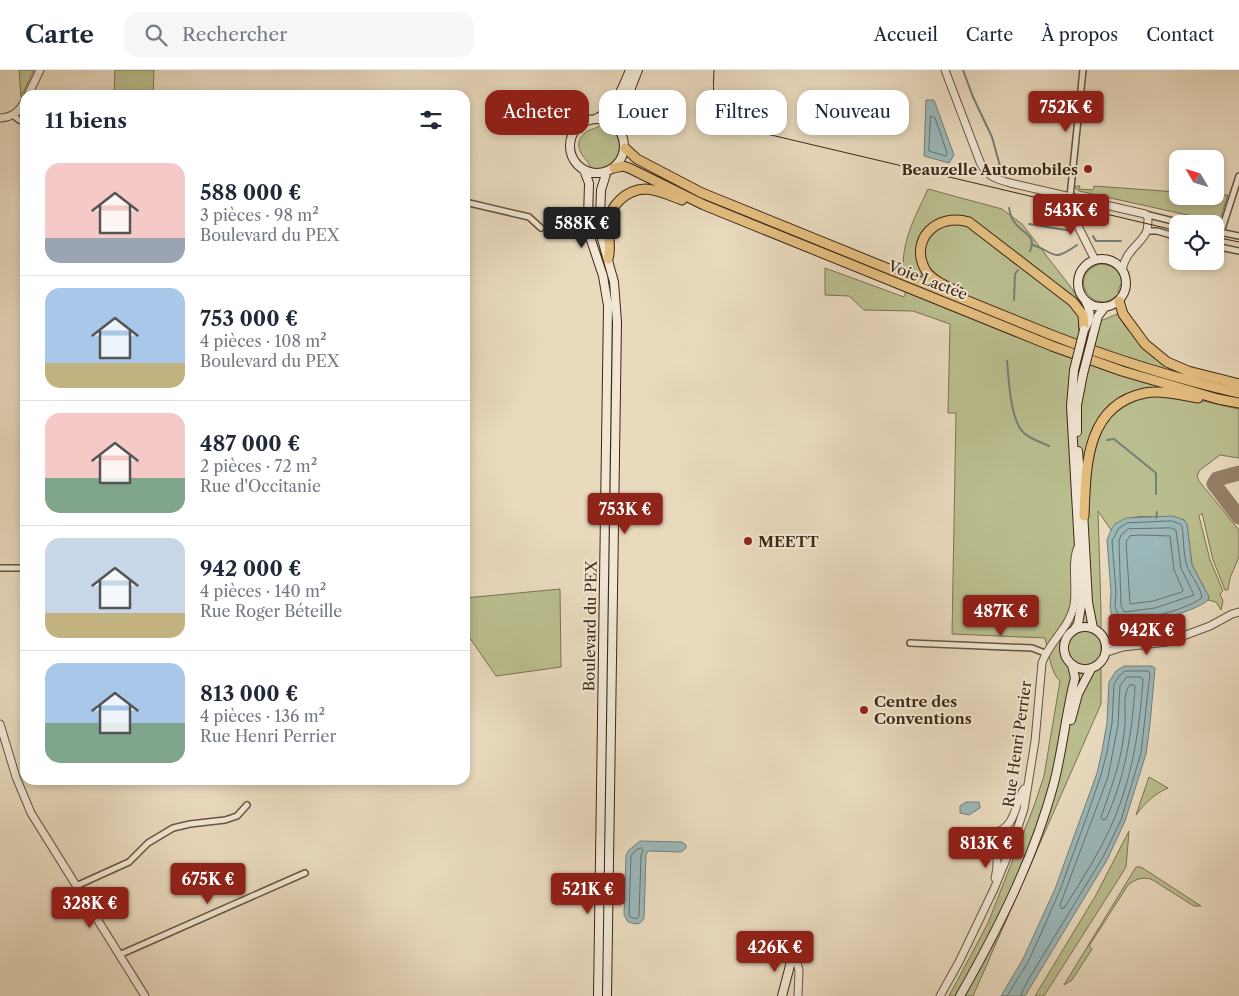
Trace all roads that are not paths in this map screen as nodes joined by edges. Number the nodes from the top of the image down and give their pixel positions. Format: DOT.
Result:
graph roads {
  1 [pos="40,70"];
  2 [pos="630,70"];
  3 [pos="638,70"];
  4 [pos="945,70"];
  5 [pos="1083,70"];
  6 [pos="30,90"];
  7 [pos="630,90"];
  8 [pos="20,109"];
  9 [pos="13,115"];
  10 [pos="0,118"];
  11 [pos="597,118"];
  12 [pos="20,120"];
  13 [pos="621,135"];
  14 [pos="624,148"];
  15 [pos="611,169"];
  16 [pos="584,170"];
  17 [pos="1239,176"];
  18 [pos="1070,197"];
  19 [pos="470,203"];
  20 [pos="1145,214"];
  21 [pos="1169,220"];
  22 [pos="742,221"];
  23 [pos="1224,223"];
  24 [pos="541,228"];
  25 [pos="1147,232"];
  26 [pos="1224,233"];
  27 [pos="1169,234"];
  28 [pos="1239,236"];
  29 [pos="1224,248"];
  30 [pos="1239,252"];
  31 [pos="608,258"];
  32 [pos="1095,260"];
  33 [pos="1122,270"];
  34 [pos="1119,301"];
  35 [pos="969,302"];
  36 [pos="1086,302"];
  37 [pos="1105,307"];
  38 [pos="1084,330"];
  39 [pos="1239,384"];
  40 [pos="1239,393"];
  41 [pos="1218,399"];
  42 [pos="1239,403"];
  43 [pos="1084,516"];
  44 [pos="1078,547"];
  45 [pos="0,568"];
  46 [pos="20,568"];
  47 [pos="1239,612"];
  48 [pos="1093,628"];
  49 [pos="1074,630"];
  50 [pos="1106,642"];
  51 [pos="910,643"];
  52 [pos="1123,647"];
  53 [pos="1106,652"];
  54 [pos="1045,653"];
  55 [pos="1072,666"];
  56 [pos="1091,669"];
  57 [pos="0,724"];
  58 [pos="1059,758"];
  59 [pos="1027,785"];
  60 [pos="247,806"];
  61 [pos="305,874"];
  62 [pos="76,886"];
  63 [pos="988,901"];
  64 [pos="119,956"];
  65 [pos="794,958"];
  66 [pos="145,996"];
  67 [pos="598,996"];
  68 [pos="607,996"];
  69 [pos="782,996"];
  70 [pos="798,996"];
  71 [pos="940,996"];
  72 [pos="960,996"];
  1 -- 6 [label="street"];
  2 -- 11 [label="main road"];
  3 -- 7 [label="main road"];
  4 -- 18 [label="street"];
  5 -- 18 [label="street"];
  8 -- 9 [label="street"];
  9 -- 10 [label="street"];
  9 -- 12 [label="street"];
  11 -- 16 [label="main road"];
  13 -- 14 [label="main road"];
  14 -- 15 [label="main road"];
  14 -- 35 [label="highway, Voie Lactée"];
  15 -- 16 [label="main road"];
  15 -- 22 [label="highway, Voie Lactée"];
  15 -- 31 [label="main road, Boulevard du PEX"];
  16 -- 67 [label="main road, Boulevard du PEX"];
  17 -- 23 [label="street"];
  18 -- 20 [label="street"];
  18 -- 32 [label="street"];
  19 -- 24 [label="street"];
  20 -- 21 [label="street"];
  20 -- 25 [label="street"];
  22 -- 31 [label="highway"];
  22 -- 41 [label="highway, Voie Lactée"];
  25 -- 27 [label="street"];
  25 -- 33 [label="street"];
  26 -- 28 [label="street"];
  29 -- 30 [label="street"];
  31 -- 68 [label="main road, Boulevard du PEX"];
  32 -- 33 [label="main road"];
  32 -- 36 [label="main road"];
  33 -- 34 [label="main road"];
  34 -- 37 [label="main road"];
  34 -- 39 [label="highway"];
  35 -- 38 [label="highway"];
  35 -- 40 [label="highway, Voie Lactée"];
  36 -- 37 [label="main road"];
  36 -- 38 [label="main road"];
  37 -- 43 [label="main road, bridge"];
  38 -- 44 [label="main road, bridge"];
  41 -- 42 [label="highway, Voie Lactée"];
  41 -- 43 [label="highway"];
  43 -- 48 [label="main road"];
  44 -- 49 [label="main road"];
  44 -- 54 [label="street, Rue Henri Perrier"];
  45 -- 46 [label="street"];
  47 -- 52 [label="street"];
  48 -- 49 [label="main road"];
  48 -- 50 [label="main road"];
  49 -- 55 [label="main road"];
  50 -- 52 [label="street"];
  50 -- 53 [label="main road"];
  51 -- 54 [label="street"];
  52 -- 53 [label="street"];
  53 -- 56 [label="main road"];
  54 -- 59 [label="street, Rue Henri Perrier"];
  55 -- 56 [label="main road"];
  55 -- 58 [label="main road"];
  56 -- 58 [label="main road"];
  57 -- 62 [label="street"];
  58 -- 72 [label="main road"];
  59 -- 63 [label="street, Rue Henri Perrier"];
  59 -- 63 [label="street"];
  60 -- 62 [label="street"];
  61 -- 64 [label="street"];
  62 -- 64 [label="street"];
  63 -- 71 [label="street, Rue Henri Perrier"];
  64 -- 66 [label="street"];
  65 -- 69 [label="main road"];
  65 -- 70 [label="street"];
}
